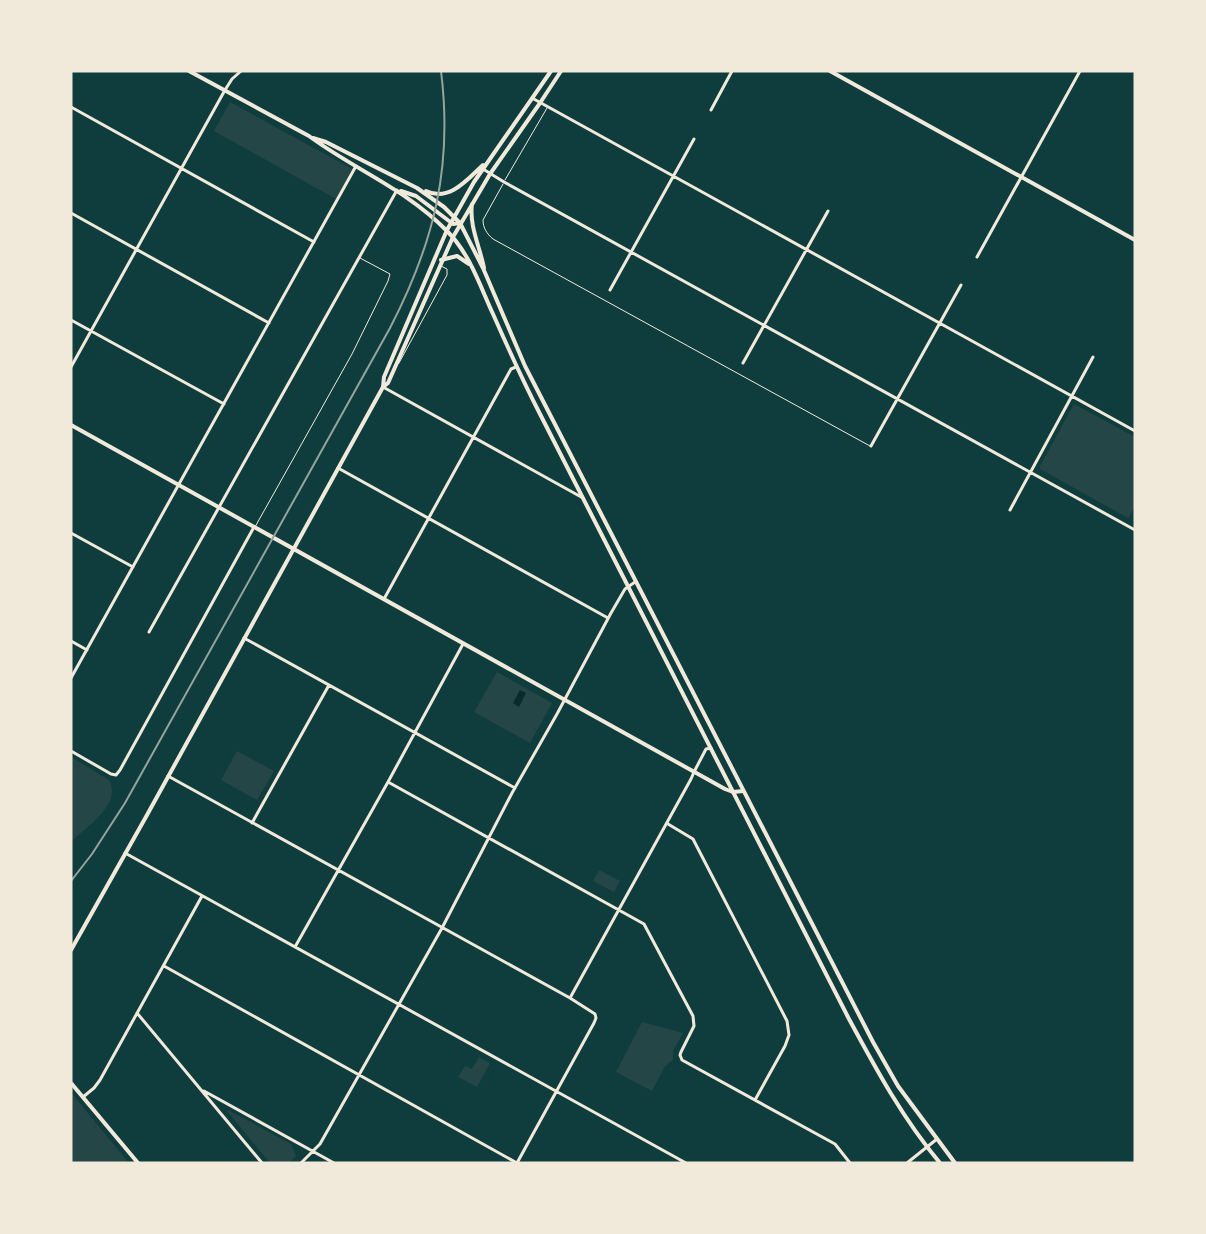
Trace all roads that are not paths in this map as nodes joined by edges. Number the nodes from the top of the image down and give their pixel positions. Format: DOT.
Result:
graph roads {
  1 [pos="189,71"];
  2 [pos="241,71"];
  3 [pos="551,71"];
  4 [pos="561,71"];
  5 [pos="732,71"];
  6 [pos="830,71"];
  7 [pos="1080,71"];
  8 [pos="224,90"];
  9 [pos="532,98"];
  10 [pos="540,104"];
  11 [pos="547,107"];
  12 [pos="71,108"];
  13 [pos="711,110"];
  14 [pos="309,136"];
  15 [pos="694,139"];
  16 [pos="490,158"];
  17 [pos="357,165"];
  18 [pos="181,168"];
  19 [pos="483,169"];
  20 [pos="490,174"];
  21 [pos="1021,176"];
  22 [pos="673,177"];
  23 [pos="406,182"];
  24 [pos="504,182"];
  25 [pos="397,190"];
  26 [pos="472,202"];
  27 [pos="828,211"];
  28 [pos="71,213"];
  29 [pos="454,216"];
  30 [pos="451,222"];
  31 [pos="460,223"];
  32 [pos="446,230"];
  33 [pos="453,237"];
  34 [pos="1135,240"];
  35 [pos="314,242"];
  36 [pos="137,249"];
  37 [pos="806,249"];
  38 [pos="631,252"];
  39 [pos="977,257"];
  40 [pos="360,258"];
  41 [pos="441,260"];
  42 [pos="439,265"];
  43 [pos="472,268"];
  44 [pos="486,277"];
  45 [pos="961,285"];
  46 [pos="610,290"];
  47 [pos="71,320"];
  48 [pos="269,323"];
  49 [pos="939,324"];
  50 [pos="764,325"];
  51 [pos="91,331"];
  52 [pos="1093,357"];
  53 [pos="743,364"];
  54 [pos="71,367"];
  55 [pos="516,367"];
  56 [pos="388,383"];
  57 [pos="383,387"];
  58 [pos="1072,396"];
  59 [pos="898,398"];
  60 [pos="224,404"];
  61 [pos="71,425"];
  62 [pos="1135,431"];
  63 [pos="474,437"];
  64 [pos="871,446"];
  65 [pos="338,468"];
  66 [pos="1031,472"];
  67 [pos="179,485"];
  68 [pos="583,498"];
  69 [pos="219,508"];
  70 [pos="1010,510"];
  71 [pos="429,518"];
  72 [pos="254,527"];
  73 [pos="1135,530"];
  74 [pos="71,533"];
  75 [pos="293,550"];
  76 [pos="133,567"];
  77 [pos="635,582"];
  78 [pos="628,586"];
  79 [pos="384,599"];
  80 [pos="608,618"];
  81 [pos="149,632"];
  82 [pos="244,638"];
  83 [pos="71,641"];
  84 [pos="463,644"];
  85 [pos="87,650"];
  86 [pos="71,678"];
  87 [pos="329,685"];
  88 [pos="564,700"];
  89 [pos="414,733"];
  90 [pos="711,748"];
  91 [pos="71,751"];
  92 [pos="694,772"];
  93 [pos="168,776"];
  94 [pos="388,782"];
  95 [pos="515,788"];
  96 [pos="743,791"];
  97 [pos="733,792"];
  98 [pos="252,823"];
  99 [pos="668,824"];
  100 [pos="488,838"];
  101 [pos="125,853"];
  102 [pos="338,870"];
  103 [pos="202,896"];
  104 [pos="620,910"];
  105 [pos="442,928"];
  106 [pos="295,947"];
  107 [pos="71,950"];
  108 [pos="164,966"];
  109 [pos="570,998"];
  110 [pos="398,1004"];
  111 [pos="137,1012"];
  112 [pos="359,1074"];
  113 [pos="71,1082"];
  114 [pos="201,1089"];
  115 [pos="556,1091"];
  116 [pos="83,1097"];
  117 [pos="755,1100"];
  118 [pos="937,1140"];
  119 [pos="927,1148"];
  120 [pos="313,1151"];
  121 [pos="138,1163"];
  122 [pos="262,1163"];
  123 [pos="301,1163"];
  124 [pos="334,1163"];
  125 [pos="517,1163"];
  126 [pos="686,1163"];
  127 [pos="850,1163"];
  128 [pos="907,1163"];
  129 [pos="940,1163"];
  130 [pos="955,1163"];
  1 -- 8 [label="main road"];
  2 -- 8 [label="street"];
  3 -- 9 [label="main road"];
  4 -- 10 [label="main road"];
  5 -- 13 [label="street"];
  6 -- 21 [label="main road"];
  7 -- 21 [label="street"];
  8 -- 14 [label="main road"];
  8 -- 18 [label="street"];
  9 -- 10 [label="street"];
  9 -- 16 [label="main road"];
  10 -- 11 [label="street"];
  10 -- 20 [label="main road"];
  11 -- 22 [label="street"];
  11 -- 24 [label="lane"];
  12 -- 18 [label="street"];
  14 -- 17 [label="main road"];
  14 -- 23 [label="main road"];
  15 -- 22 [label="street"];
  16 -- 19 [label="main road"];
  16 -- 23 [label="main road"];
  17 -- 25 [label="main road"];
  17 -- 35 [label="street"];
  18 -- 35 [label="street"];
  18 -- 36 [label="street"];
  19 -- 20 [label="street"];
  19 -- 29 [label="main road"];
  20 -- 24 [label="street"];
  20 -- 26 [label="main road"];
  21 -- 34 [label="main road"];
  21 -- 39 [label="street"];
  22 -- 37 [label="street"];
  22 -- 38 [label="street"];
  23 -- 29 [label="main road"];
  24 -- 38 [label="street"];
  24 -- 64 [label="lane"];
  25 -- 30 [label="main road"];
  25 -- 32 [label="main road"];
  25 -- 40 [label="street"];
  26 -- 31 [label="main road"];
  26 -- 44 [label="main road"];
  27 -- 37 [label="street"];
  28 -- 36 [label="street"];
  29 -- 30 [label="main road"];
  29 -- 31 [label="main road"];
  30 -- 31 [label="main road"];
  30 -- 32 [label="main road"];
  31 -- 33 [label="main road"];
  31 -- 44 [label="main road"];
  32 -- 33 [label="main road"];
  32 -- 57 [label="main road"];
  33 -- 41 [label="main road"];
  33 -- 43 [label="main road"];
  35 -- 48 [label="street"];
  36 -- 48 [label="street"];
  36 -- 51 [label="street"];
  37 -- 49 [label="street"];
  37 -- 50 [label="street"];
  38 -- 46 [label="street"];
  38 -- 50 [label="street"];
  40 -- 69 [label="street"];
  40 -- 72 [label="lane"];
  41 -- 42 [label="main road"];
  41 -- 43 [label="main road"];
  42 -- 56 [label="main road"];
  42 -- 56 [label="lane"];
  43 -- 55 [label="main road"];
  44 -- 77 [label="main road"];
  45 -- 49 [label="street"];
  47 -- 51 [label="street"];
  48 -- 60 [label="street"];
  49 -- 58 [label="street"];
  49 -- 59 [label="street"];
  50 -- 53 [label="street"];
  50 -- 59 [label="street"];
  51 -- 54 [label="street"];
  51 -- 60 [label="street"];
  52 -- 58 [label="street"];
  55 -- 63 [label="street"];
  55 -- 68 [label="main road"];
  56 -- 57 [label="main road"];
  57 -- 63 [label="street"];
  57 -- 65 [label="main road"];
  58 -- 62 [label="street"];
  58 -- 66 [label="street"];
  59 -- 64 [label="street"];
  59 -- 66 [label="street"];
  60 -- 67 [label="street"];
  61 -- 67 [label="main road"];
  63 -- 68 [label="street"];
  63 -- 71 [label="street"];
  65 -- 71 [label="street"];
  65 -- 75 [label="main road"];
  66 -- 70 [label="street"];
  66 -- 73 [label="street"];
  67 -- 69 [label="main road"];
  67 -- 76 [label="street"];
  68 -- 78 [label="main road"];
  69 -- 72 [label="main road"];
  69 -- 81 [label="street"];
  71 -- 79 [label="street"];
  71 -- 80 [label="street"];
  72 -- 75 [label="main road"];
  72 -- 91 [label="street"];
  74 -- 76 [label="street"];
  75 -- 79 [label="main road"];
  75 -- 82 [label="main road"];
  76 -- 85 [label="street"];
  77 -- 78 [label="street"];
  77 -- 96 [label="main road"];
  78 -- 80 [label="street"];
  78 -- 90 [label="main road"];
  79 -- 84 [label="main road"];
  80 -- 88 [label="street"];
  82 -- 87 [label="street"];
  82 -- 93 [label="main road"];
  83 -- 85 [label="street"];
  84 -- 88 [label="main road"];
  84 -- 89 [label="street"];
  85 -- 86 [label="street"];
  87 -- 89 [label="street"];
  87 -- 98 [label="street"];
  88 -- 92 [label="main road"];
  88 -- 95 [label="street"];
  89 -- 94 [label="street"];
  89 -- 95 [label="street"];
  90 -- 92 [label="street"];
  90 -- 97 [label="main road"];
  92 -- 97 [label="main road"];
  92 -- 99 [label="street"];
  93 -- 98 [label="street"];
  93 -- 101 [label="main road"];
  94 -- 100 [label="street"];
  94 -- 102 [label="street"];
  95 -- 100 [label="street"];
  96 -- 97 [label="main road"];
  96 -- 118 [label="main road"];
  97 -- 119 [label="main road"];
  98 -- 102 [label="street"];
  99 -- 104 [label="street"];
  99 -- 117 [label="street"];
  100 -- 104 [label="street"];
  100 -- 105 [label="street"];
  101 -- 103 [label="street"];
  101 -- 107 [label="main road"];
  102 -- 105 [label="street"];
  102 -- 106 [label="street"];
  103 -- 106 [label="street"];
  103 -- 108 [label="street"];
  104 -- 109 [label="street"];
  104 -- 117 [label="street"];
  105 -- 109 [label="street"];
  105 -- 110 [label="street"];
  106 -- 110 [label="street"];
  108 -- 111 [label="street"];
  108 -- 112 [label="street"];
  109 -- 115 [label="street"];
  110 -- 112 [label="street"];
  110 -- 115 [label="street"];
  111 -- 114 [label="street"];
  111 -- 116 [label="street"];
  112 -- 120 [label="street"];
  112 -- 125 [label="street"];
  113 -- 116 [label="main road"];
  114 -- 120 [label="street"];
  114 -- 122 [label="street"];
  115 -- 125 [label="street"];
  115 -- 126 [label="street"];
  116 -- 121 [label="main road"];
  117 -- 127 [label="street"];
  118 -- 119 [label="street"];
  118 -- 130 [label="main road"];
  119 -- 128 [label="street"];
  119 -- 129 [label="main road"];
  120 -- 123 [label="street"];
  120 -- 124 [label="street"];
}
